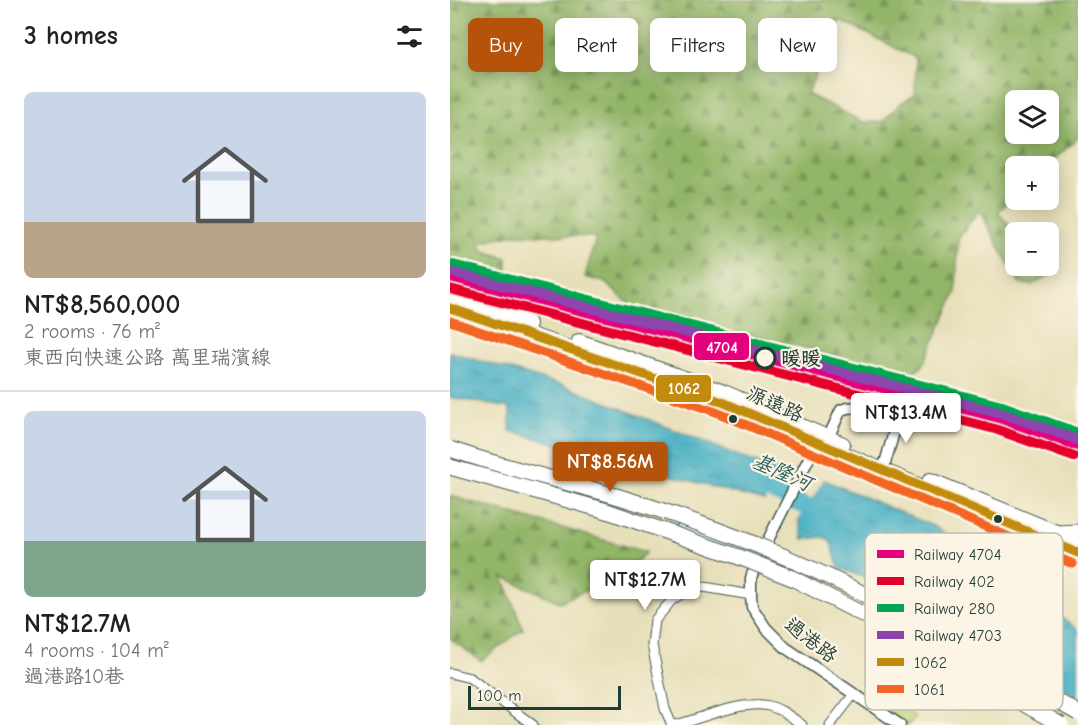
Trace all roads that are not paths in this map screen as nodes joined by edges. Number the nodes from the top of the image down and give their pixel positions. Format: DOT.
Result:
graph roads {
  1 [pos="450,297"];
  2 [pos="450,308"];
  3 [pos="932,417"];
  4 [pos="820,445"];
  5 [pos="450,449"];
  6 [pos="1078,455"];
  7 [pos="450,456"];
  8 [pos="885,466"];
  9 [pos="450,467"];
  10 [pos="1078,529"];
  11 [pos="1053,530"];
  12 [pos="1034,533"];
  13 [pos="1060,533"];
  14 [pos="1063,534"];
  15 [pos="1078,541"];
  16 [pos="1063,546"];
  17 [pos="1078,553"];
  18 [pos="761,554"];
  19 [pos="751,595"];
  20 [pos="865,596"];
  21 [pos="865,615"];
  22 [pos="450,673"];
  23 [pos="854,694"];
  24 [pos="865,701"];
  25 [pos="1063,705"];
  26 [pos="878,710"];
  27 [pos="1035,710"];
  28 [pos="1078,713"];
  29 [pos="533,725"];
  30 [pos="672,725"];
  31 [pos="676,725"];
  32 [pos="802,725"];
  33 [pos="830,725"];
  34 [pos="900,725"];
  35 [pos="1061,725"];
  1 -- 4 [label="main road, 源遠路"];
  2 -- 4 [label="main road, 源遠路"];
  3 -- 4 [label="street"];
  3 -- 6 [label="street"];
  3 -- 8 [label="street"];
  4 -- 8 [label="main road, 源遠路"];
  4 -- 18 [label="street"];
  5 -- 20 [label="highway, bridge"];
  7 -- 18 [label="street"];
  8 -- 11 [label="main road, 源遠路"];
  8 -- 12 [label="main road, 源遠路"];
  9 -- 21 [label="highway, bridge"];
  10 -- 11 [label="street, 源遠路"];
  11 -- 13 [label="main road, 源遠路"];
  14 -- 15 [label="main road, 源遠路"];
  16 -- 17 [label="main road, 源遠路"];
  18 -- 19 [label="street"];
  19 -- 23 [label="street, 過港路"];
  19 -- 30 [label="street"];
  22 -- 29 [label="street"];
  23 -- 24 [label="street, 過港路"];
  23 -- 33 [label="street"];
  25 -- 28 [label="highway, bridge"];
  26 -- 34 [label="street, 過港路"];
  27 -- 35 [label="highway, bridge"];
  31 -- 32 [label="street"];
}
